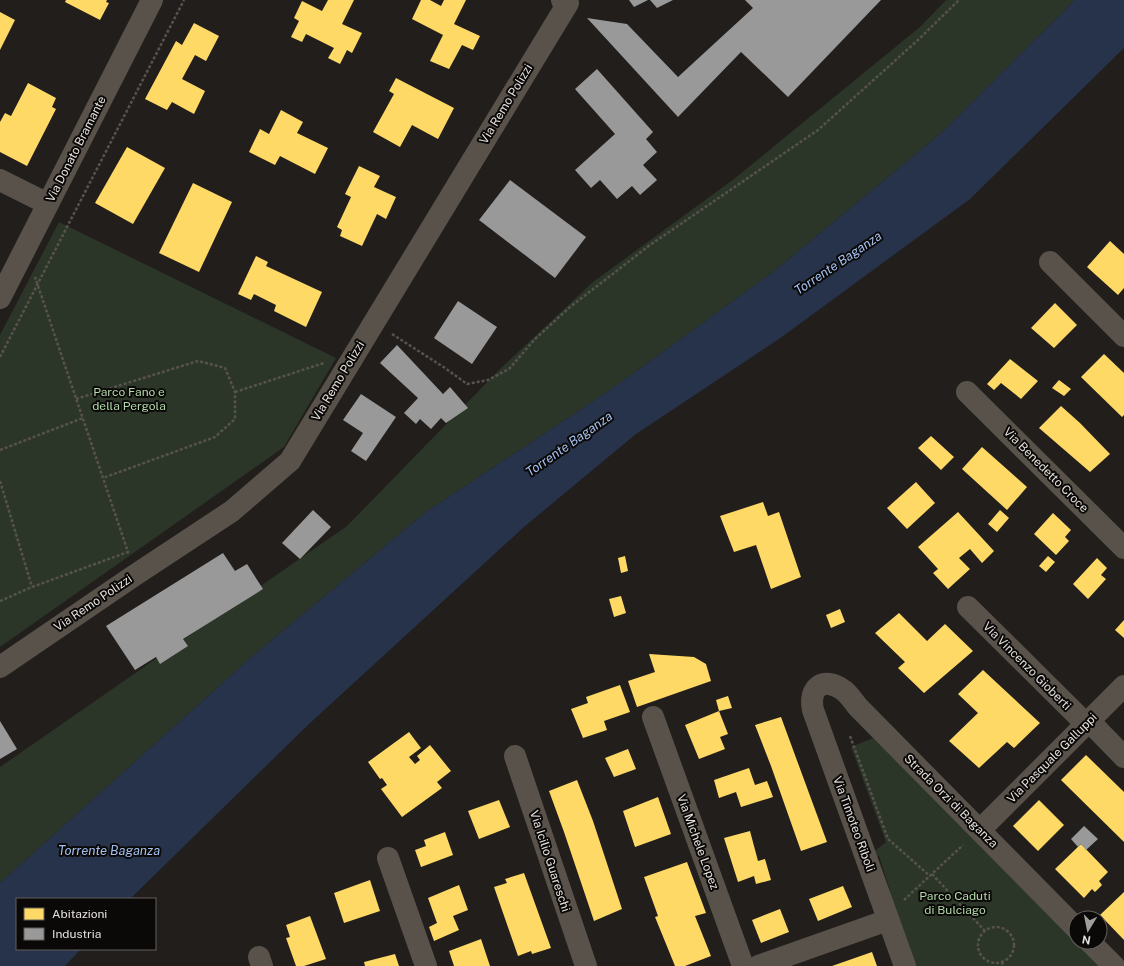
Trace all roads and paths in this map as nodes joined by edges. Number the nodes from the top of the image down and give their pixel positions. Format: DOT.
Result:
graph roads {
  1 [pos="152,0"];
  2 [pos="184,0"];
  3 [pos="562,0"];
  4 [pos="959,0"];
  5 [pos="0,180"];
  6 [pos="48,204"];
  7 [pos="25,248"];
  8 [pos="1050,262"];
  9 [pos="38,284"];
  10 [pos="0,298"];
  11 [pos="374,322"];
  12 [pos="1124,336"];
  13 [pos="355,354"];
  14 [pos="0,357"];
  15 [pos="236,392"];
  16 [pos="967,392"];
  17 [pos="76,398"];
  18 [pos="83,418"];
  19 [pos="0,450"];
  20 [pos="103,478"];
  21 [pos="0,481"];
  22 [pos="1124,548"];
  23 [pos="32,587"];
  24 [pos="0,601"];
  25 [pos="968,607"];
  26 [pos="0,666"];
  27 [pos="822,685"];
  28 [pos="1124,686"];
  29 [pos="653,717"];
  30 [pos="1087,722"];
  31 [pos="850,736"];
  32 [pos="515,756"];
  33 [pos="1124,757"];
  34 [pos="980,830"];
  35 [pos="388,858"];
  36 [pos="931,875"];
  37 [pos="888,918"];
  38 [pos="1068,920"];
  39 [pos="985,931"];
  40 [pos="1098,950"];
  41 [pos="1002,962"];
  42 [pos="426,966"];
  43 [pos="586,966"];
  44 [pos="743,966"];
  45 [pos="758,966"];
  46 [pos="905,966"];
  47 [pos="1003,966"];
  48 [pos="1114,966"];
  1 -- 6 [label="street, Via Donato Bramante"];
  2 -- 9 [label="path"];
  3 -- 11 [label="street, Via Remo Polizzi"];
  4 -- 11 [label="path"];
  5 -- 6 [label="street"];
  6 -- 7 [label="street, Via Donato Bramante"];
  7 -- 9 [label="path"];
  7 -- 10 [label="street, Via Donato Bramante"];
  8 -- 12 [label="street"];
  9 -- 14 [label="path"];
  9 -- 17 [label="path"];
  11 -- 13 [label="street, Via Remo Polizzi"];
  13 -- 15 [label="path"];
  13 -- 26 [label="street, Via Remo Polizzi"];
  15 -- 17 [label="path"];
  15 -- 20 [label="path"];
  16 -- 22 [label="street, Via Benedetto Croce"];
  17 -- 18 [label="path"];
  18 -- 19 [label="path"];
  18 -- 20 [label="path"];
  20 -- 23 [label="path"];
  21 -- 23 [label="path"];
  23 -- 24 [label="path"];
  25 -- 30 [label="street, Via Vincenzo Gioberti"];
  27 -- 34 [label="street, Strada Orzi di Baganza"];
  27 -- 37 [label="street, Via Timoteo Riboli"];
  28 -- 30 [label="street, Via Pasquale Galluppi"];
  29 -- 44 [label="street, Via Michele Lopez"];
  30 -- 33 [label="street, Via Vincenzo Gioberti"];
  30 -- 34 [label="street, Via Pasquale Galluppi"];
  31 -- 36 [label="path"];
  32 -- 43 [label="street, Via Icilio Guareschi"];
  34 -- 36 [label="path"];
  34 -- 38 [label="street, Strada Orzi di Baganza"];
  35 -- 42 [label="street"];
  36 -- 37 [label="path"];
  36 -- 39 [label="path"];
  37 -- 45 [label="street"];
  37 -- 46 [label="street, Via Timoteo Riboli"];
  39 -- 41 [label="path"];
  39 -- 41 [label="path"];
  40 -- 48 [label="street"];
  41 -- 47 [label="path"];
}
